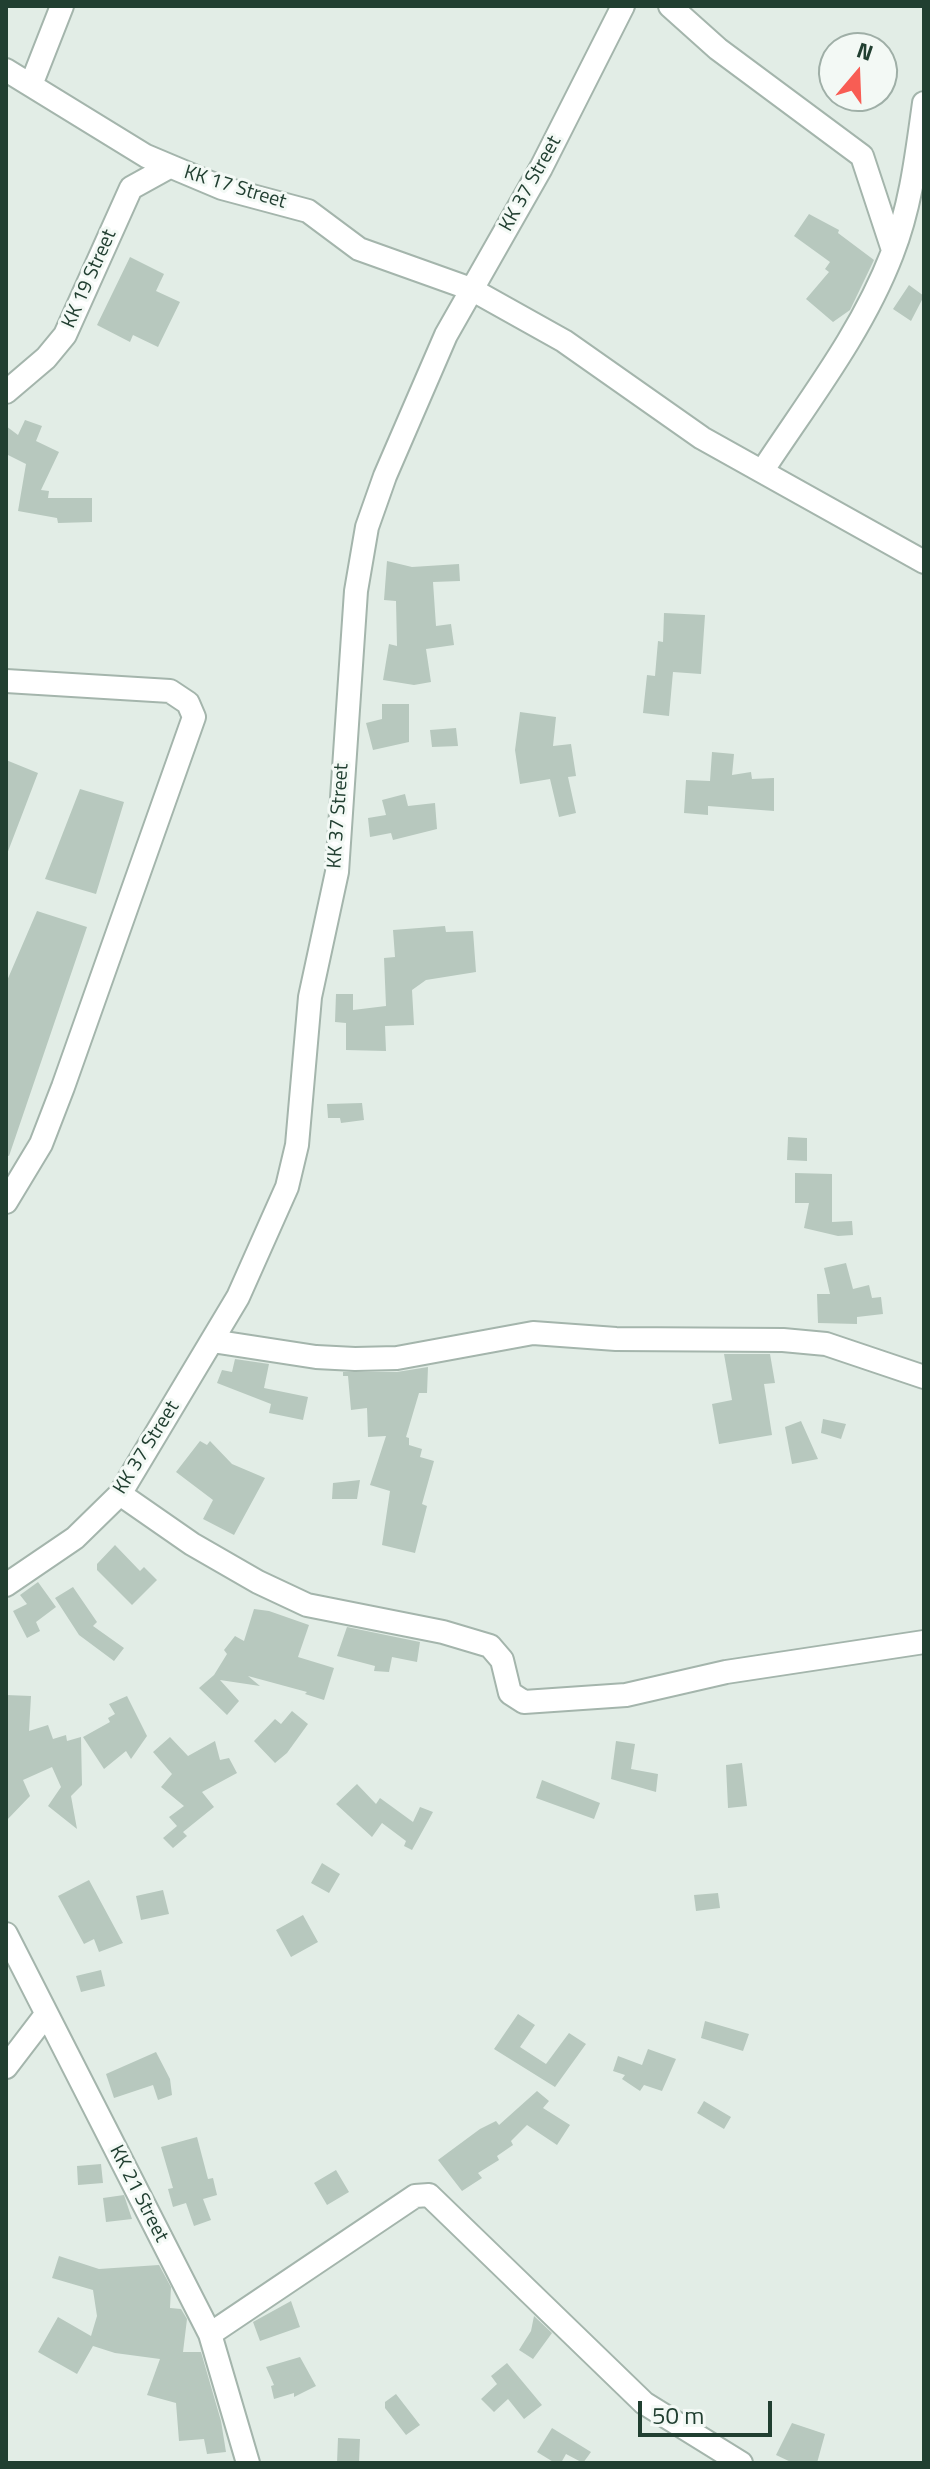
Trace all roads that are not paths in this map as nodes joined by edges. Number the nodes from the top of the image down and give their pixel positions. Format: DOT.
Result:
graph roads {
  1 [pos="62,6"];
  2 [pos="623,6"];
  3 [pos="670,6"];
  4 [pos="6,70"];
  5 [pos="31,85"];
  6 [pos="924,103"];
  7 [pos="169,167"];
  8 [pos="893,250"];
  9 [pos="471,289"];
  10 [pos="6,392"];
  11 [pos="763,470"];
  12 [pos="924,562"];
  13 [pos="6,681"];
  14 [pos="6,1202"];
  15 [pos="212,1341"];
  16 [pos="924,1377"];
  17 [pos="120,1494"];
  18 [pos="6,1585"];
  19 [pos="924,1642"];
  20 [pos="6,1934"];
  21 [pos="45,2016"];
  22 [pos="6,2067"];
  23 [pos="210,2334"];
  24 [pos="248,2463"];
  25 [pos="741,2463"];
  1 -- 5 [label="street"];
  2 -- 9 [label="street, KK 37 Street"];
  3 -- 8 [label="street"];
  4 -- 5 [label="street, KK 17 Street"];
  5 -- 7 [label="street, KK 17 Street"];
  6 -- 8 [label="street"];
  7 -- 9 [label="street, KK 17 Street"];
  7 -- 10 [label="street, KK 19 Street"];
  8 -- 11 [label="street"];
  9 -- 11 [label="street, KK 17 Street"];
  9 -- 15 [label="street, KK 37 Street"];
  11 -- 12 [label="street, KK 17 Street"];
  13 -- 14 [label="street"];
  15 -- 16 [label="street"];
  15 -- 17 [label="street, KK 37 Street"];
  17 -- 18 [label="street, KK 37 Street"];
  17 -- 19 [label="street"];
  20 -- 21 [label="street, KK 21 Street"];
  21 -- 22 [label="street"];
  21 -- 23 [label="street, KK 21 Street"];
  23 -- 24 [label="street, KK 21 Street"];
  23 -- 25 [label="street"];
}
